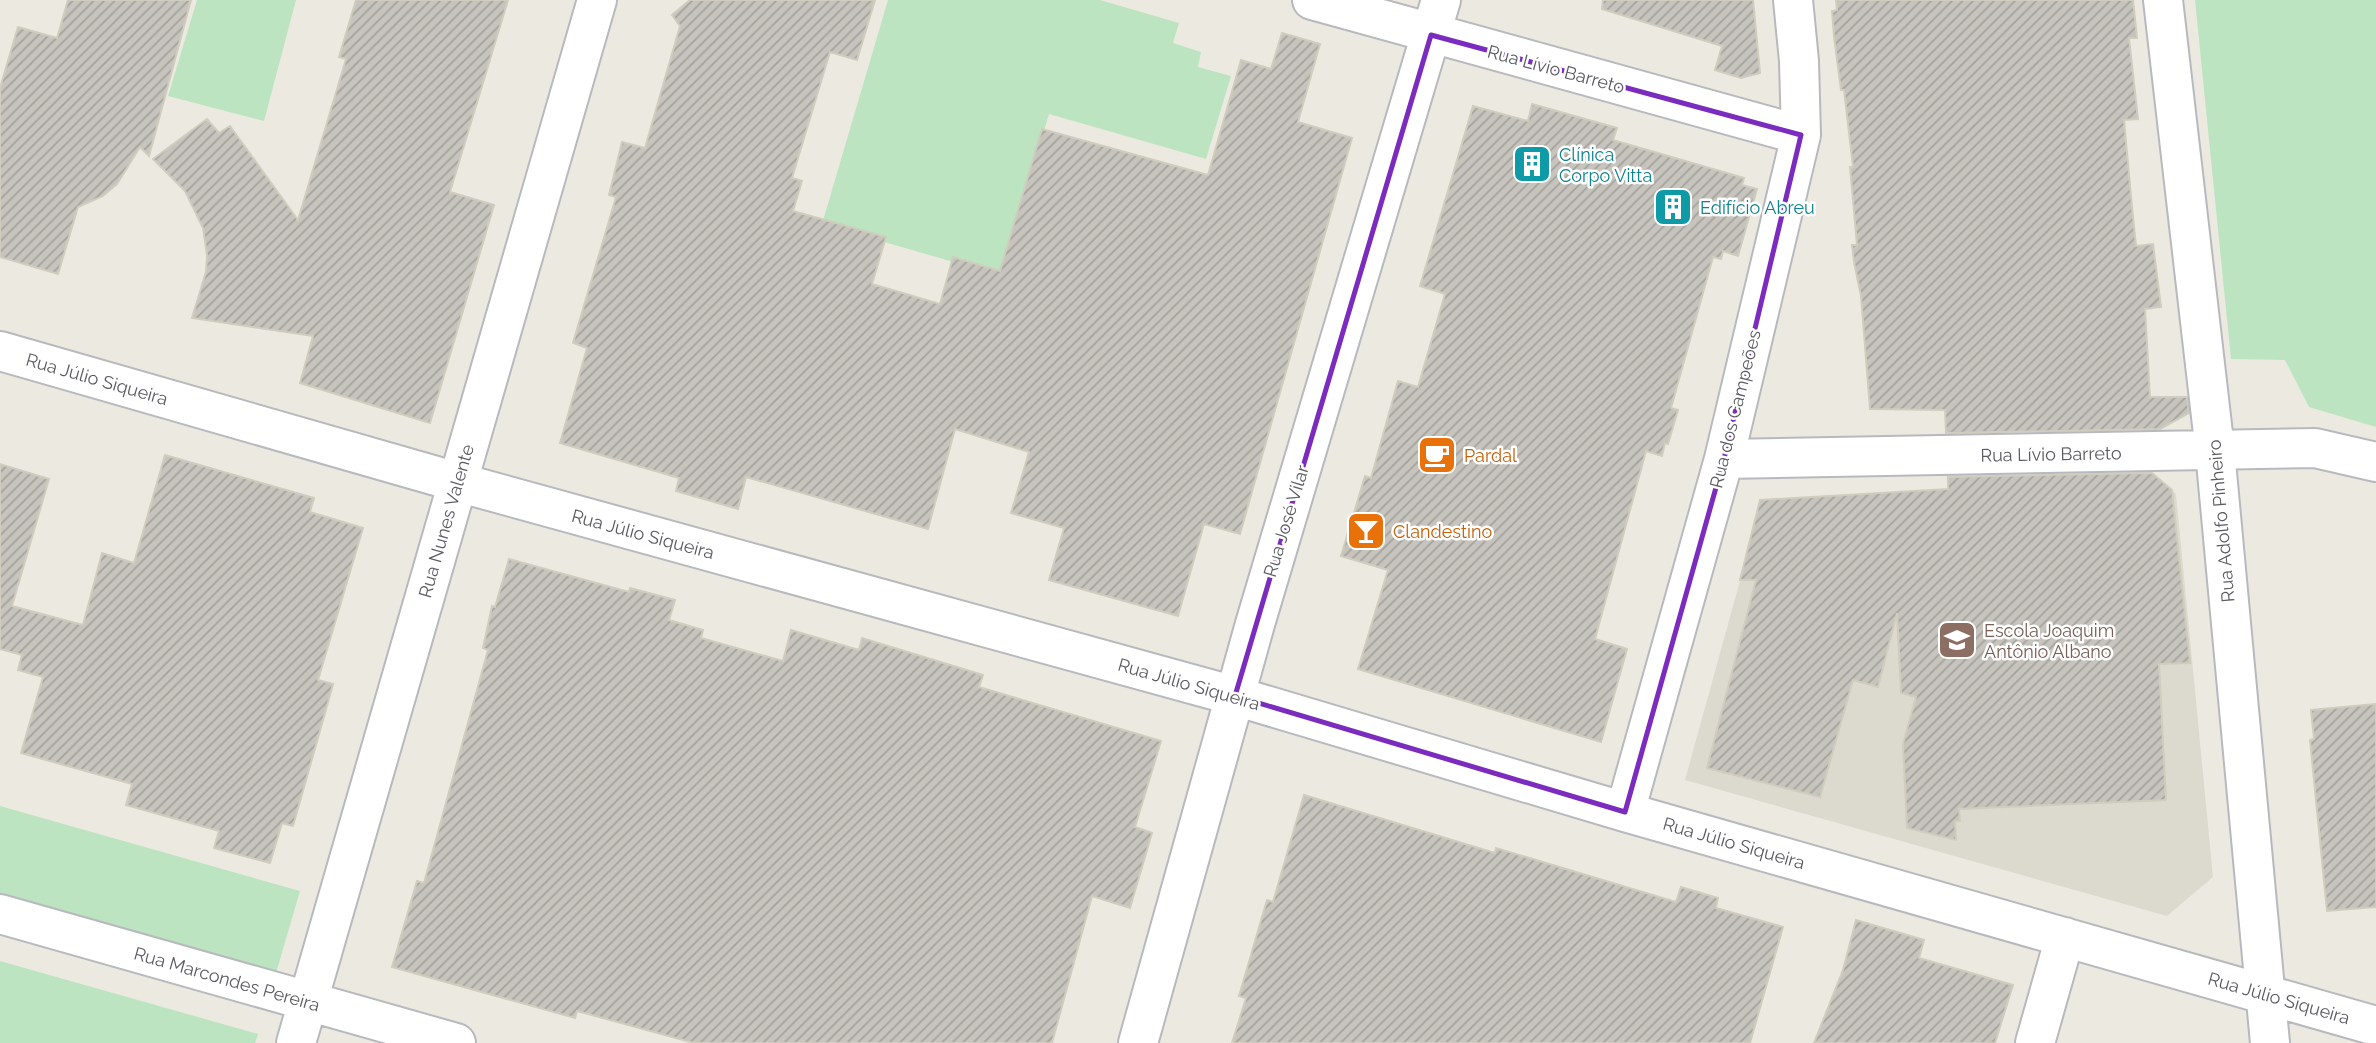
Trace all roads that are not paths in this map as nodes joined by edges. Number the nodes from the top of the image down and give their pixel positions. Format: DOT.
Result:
graph roads {
  1 [pos="597,0"];
  2 [pos="1312,0"];
  3 [pos="1793,0"];
  4 [pos="2163,0"];
  5 [pos="1436,17"];
  6 [pos="1801,135"];
  7 [pos="0,351"];
  8 [pos="2215,451"];
  9 [pos="1724,459"];
  10 [pos="2376,462"];
  11 [pos="457,482"];
  12 [pos="1235,696"];
  13 [pos="1625,812"];
  14 [pos="0,914"];
  15 [pos="2065,937"];
  16 [pos="2264,992"];
  17 [pos="307,1003"];
  18 [pos="2376,1026"];
  19 [pos="296,1043"];
  20 [pos="456,1043"];
  21 [pos="1138,1043"];
  22 [pos="2035,1043"];
  23 [pos="2270,1043"];
  1 -- 11 [label="street, Rua Nunes Valente"];
  2 -- 5 [label="street, Rua Lívio Barreto"];
  3 -- 6 [label="street, Rua dos Campeões"];
  4 -- 8 [label="street, Rua Adolfo Pinheiro"];
  5 -- 6 [label="street, Rua Lívio Barreto"];
  5 -- 12 [label="street, Rua José Vilar"];
  6 -- 9 [label="street, Rua dos Campeões"];
  7 -- 11 [label="street, Rua Júlio Siqueira"];
  8 -- 9 [label="street, Rua Lívio Barreto"];
  8 -- 10 [label="street, Rua Lívio Barreto"];
  8 -- 16 [label="street, Rua Adolfo Pinheiro"];
  9 -- 13 [label="street, Rua dos Campeões"];
  11 -- 12 [label="street, Rua Júlio Siqueira"];
  11 -- 17 [label="street, Rua Nunes Valente"];
  12 -- 13 [label="street, Rua Júlio Siqueira"];
  12 -- 21 [label="street, Rua José Vilar"];
  13 -- 15 [label="street, Rua Júlio Siqueira"];
  14 -- 17 [label="street, Rua Marcondes Pereira"];
  15 -- 16 [label="street, Rua Júlio Siqueira"];
  15 -- 22 [label="street"];
  16 -- 18 [label="street, Rua Júlio Siqueira"];
  16 -- 23 [label="street, Rua Adolfo Pinheiro"];
  17 -- 19 [label="street, Rua Nunes Valente"];
  17 -- 20 [label="street, Rua Marcondes Pereira"];
}
